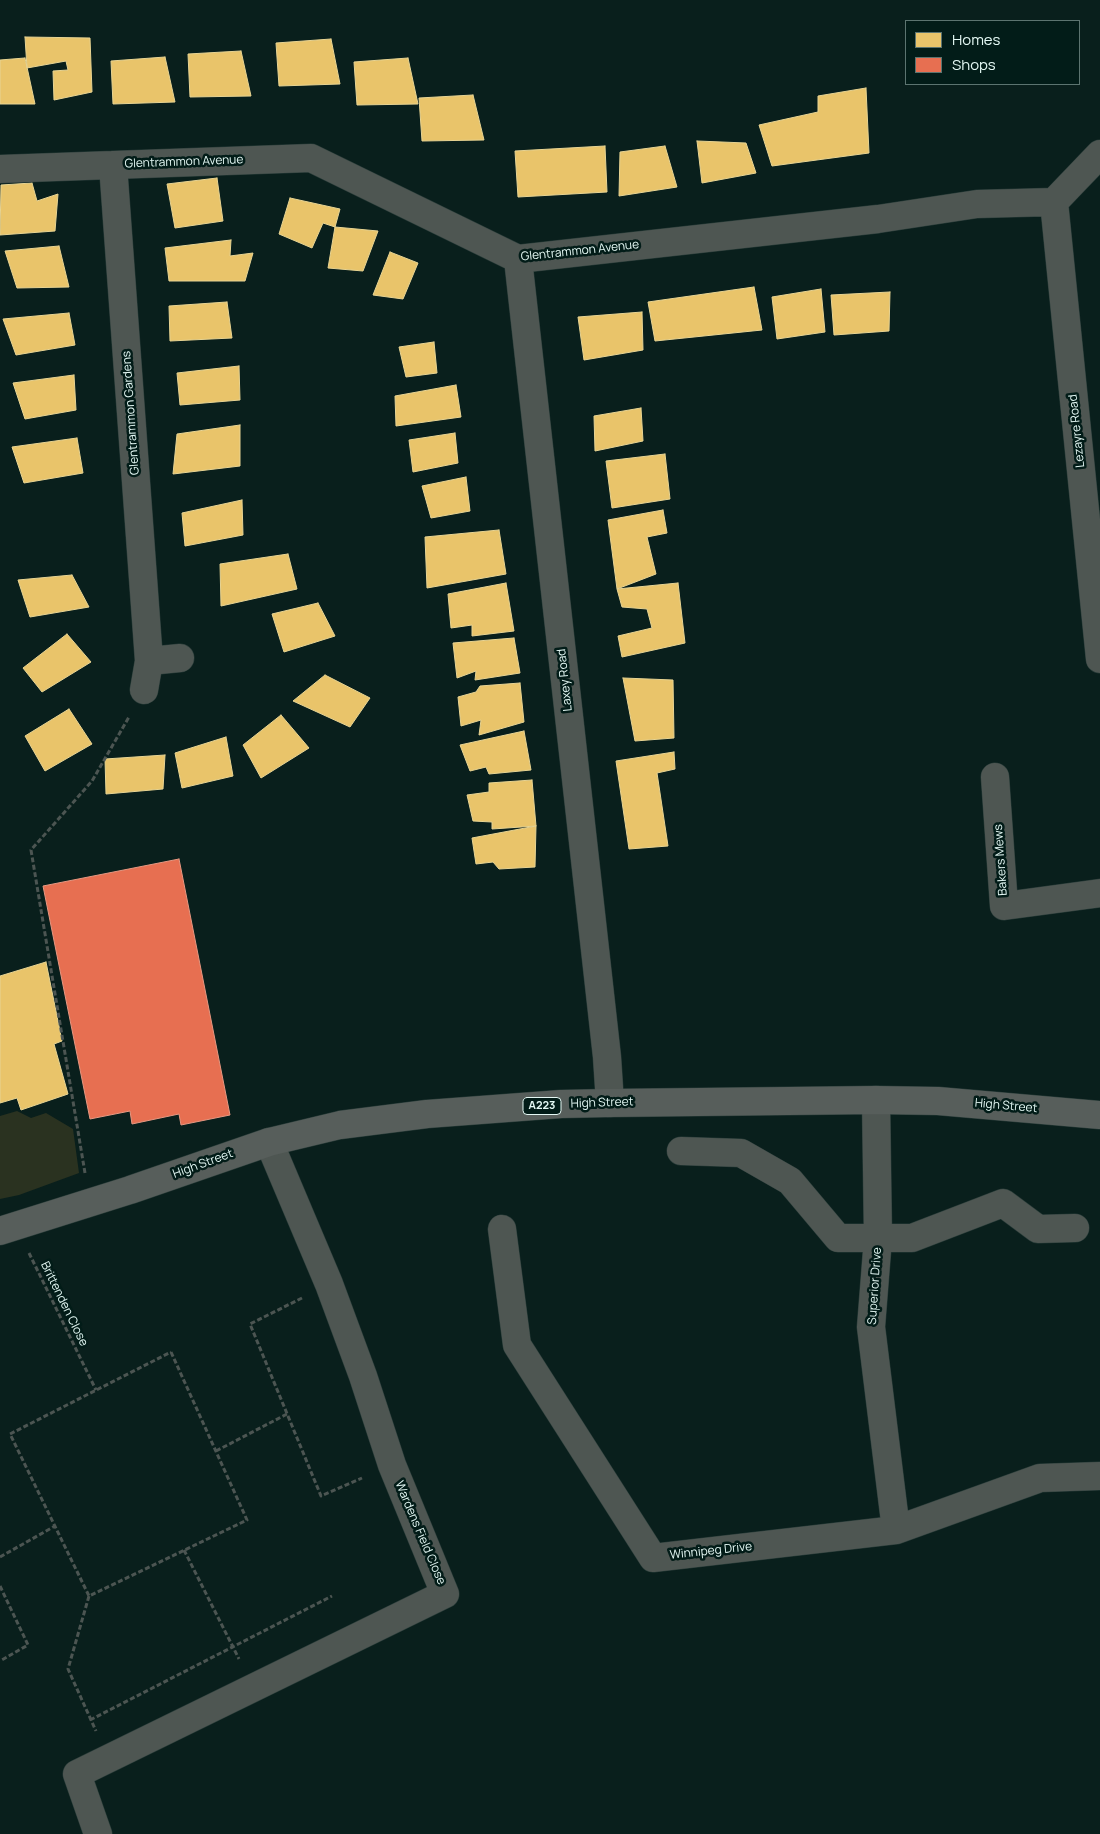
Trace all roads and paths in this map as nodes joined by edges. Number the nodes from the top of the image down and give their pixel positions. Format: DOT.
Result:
graph roads {
  1 [pos="1100,154"];
  2 [pos="113,165"];
  3 [pos="0,169"];
  4 [pos="1054,202"];
  5 [pos="518,259"];
  6 [pos="180,658"];
  7 [pos="1100,660"];
  8 [pos="149,661"];
  9 [pos="144,690"];
  10 [pos="995,778"];
  11 [pos="1100,893"];
  12 [pos="876,1100"];
  13 [pos="610,1102"];
  14 [pos="1100,1115"];
  15 [pos="269,1142"];
  16 [pos="681,1151"];
  17 [pos="89,1203"];
  18 [pos="8,1228"];
  19 [pos="1075,1228"];
  20 [pos="502,1229"];
  21 [pos="878,1238"];
  22 [pos="329,1284"];
  23 [pos="96,1390"];
  24 [pos="287,1414"];
  25 [pos="216,1451"];
  26 [pos="392,1465"];
  27 [pos="1100,1476"];
  28 [pos="55,1526"];
  29 [pos="896,1530"];
  30 [pos="184,1550"];
  31 [pos="0,1557"];
  32 [pos="0,1586"];
  33 [pos="89,1596"];
  34 [pos="332,1596"];
  35 [pos="233,1647"];
  36 [pos="0,1662"];
  37 [pos="254,1688"];
  38 [pos="90,1720"];
  39 [pos="108,1759"];
  40 [pos="98,1834"];
  1 -- 4 [label="street"];
  2 -- 3 [label="street, Glentrammon Avenue"];
  2 -- 5 [label="street, Glentrammon Avenue"];
  2 -- 8 [label="street, Glentrammon Gardens"];
  4 -- 5 [label="street, Glentrammon Avenue"];
  4 -- 7 [label="street, Lezayre Road"];
  5 -- 13 [label="street, Laxey Road"];
  6 -- 8 [label="street"];
  8 -- 9 [label="street, Glentrammon Gardens"];
  9 -- 17 [label="path"];
  10 -- 11 [label="street, Bakers Mews"];
  12 -- 13 [label="main road, High Street / A223"];
  12 -- 14 [label="main road, High Street / A223"];
  12 -- 21 [label="street, Superior Drive"];
  13 -- 15 [label="main road, High Street / A223"];
  15 -- 17 [label="main road, High Street / A223"];
  15 -- 22 [label="street, Wardens Field Close"];
  16 -- 21 [label="street"];
  17 -- 18 [label="main road, High Street / A223"];
  18 -- 23 [label="path, Brittenden Close"];
  19 -- 21 [label="street"];
  20 -- 29 [label="street, Winnipeg Drive"];
  21 -- 29 [label="street, Superior Drive"];
  22 -- 24 [label="path"];
  22 -- 26 [label="street, Wardens Field Close"];
  23 -- 25 [label="path"];
  23 -- 28 [label="path"];
  24 -- 25 [label="path"];
  24 -- 26 [label="path"];
  25 -- 30 [label="path"];
  26 -- 37 [label="street, Wardens Field Close"];
  27 -- 29 [label="street, Winnipeg Drive"];
  28 -- 31 [label="path"];
  28 -- 33 [label="path"];
  30 -- 33 [label="path"];
  30 -- 35 [label="path"];
  32 -- 36 [label="path"];
  33 -- 38 [label="path"];
  34 -- 35 [label="path"];
  35 -- 37 [label="path"];
  35 -- 38 [label="path"];
  37 -- 39 [label="street, Wardens Field Close"];
  38 -- 39 [label="path"];
  39 -- 40 [label="street, Wardens Field Close"];
}
